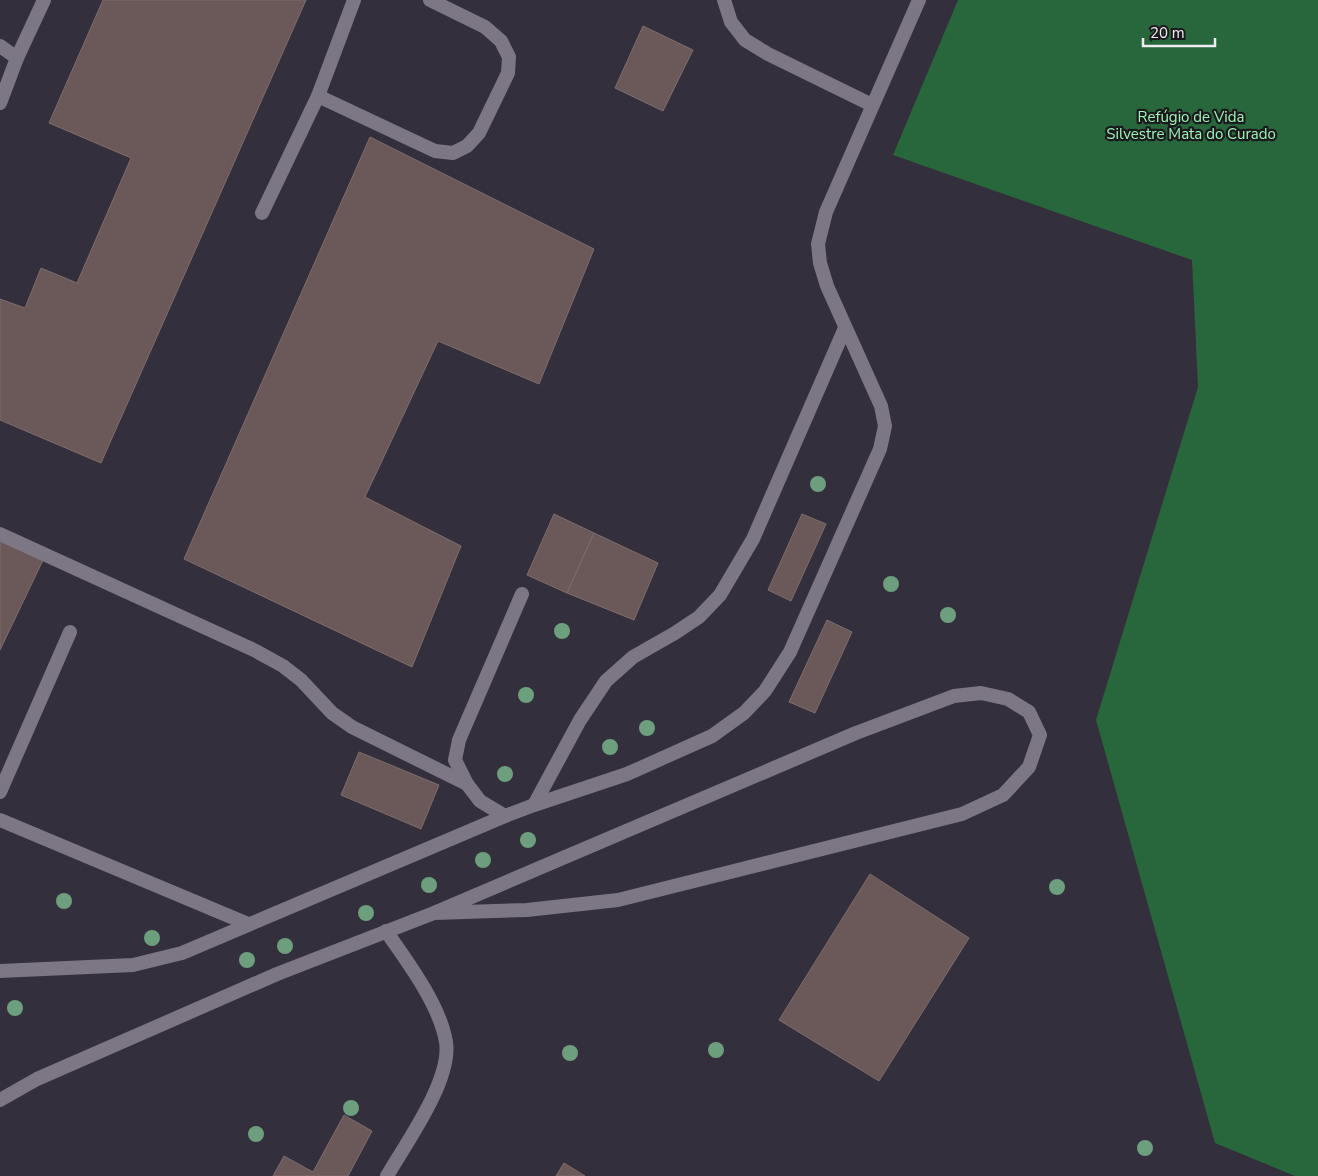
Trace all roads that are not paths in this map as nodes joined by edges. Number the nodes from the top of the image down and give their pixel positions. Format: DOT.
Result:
graph roads {
  1 [pos="44,0"];
  2 [pos="354,0"];
  3 [pos="430,0"];
  4 [pos="724,0"];
  5 [pos="919,0"];
  6 [pos="0,46"];
  7 [pos="17,58"];
  8 [pos="318,96"];
  9 [pos="0,103"];
  10 [pos="872,105"];
  11 [pos="262,213"];
  12 [pos="845,328"];
  13 [pos="0,534"];
  14 [pos="522,594"];
  15 [pos="70,632"];
  16 [pos="467,784"];
  17 [pos="0,792"];
  18 [pos="534,804"];
  19 [pos="505,816"];
  20 [pos="0,820"];
  21 [pos="434,913"];
  22 [pos="248,924"];
  23 [pos="386,931"];
  24 [pos="0,971"];
  25 [pos="0,1100"];
  26 [pos="386,1176"];
  1 -- 7 [label="lane"];
  2 -- 8 [label="lane"];
  3 -- 8 [label="lane"];
  4 -- 10 [label="lane"];
  5 -- 10 [label="lane"];
  6 -- 7 [label="lane"];
  7 -- 9 [label="lane"];
  8 -- 11 [label="lane"];
  10 -- 12 [label="lane"];
  12 -- 18 [label="lane"];
  12 -- 18 [label="lane"];
  13 -- 16 [label="lane"];
  14 -- 16 [label="lane"];
  15 -- 17 [label="lane"];
  16 -- 19 [label="lane"];
  18 -- 19 [label="lane"];
  19 -- 22 [label="lane"];
  20 -- 22 [label="lane"];
  21 -- 21 [label="lane"];
  21 -- 23 [label="lane"];
  22 -- 24 [label="lane"];
  23 -- 25 [label="lane"];
  23 -- 26 [label="lane"];
}
